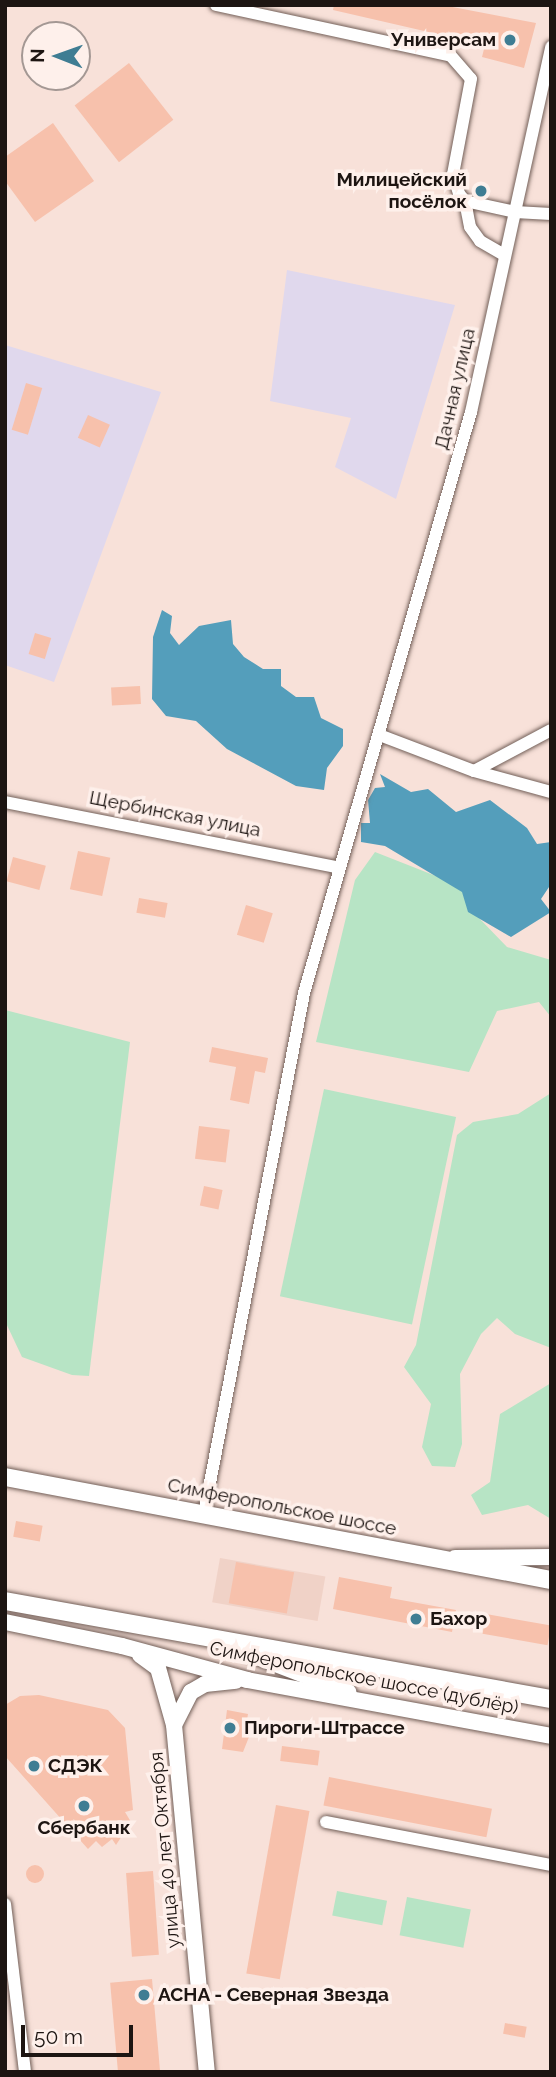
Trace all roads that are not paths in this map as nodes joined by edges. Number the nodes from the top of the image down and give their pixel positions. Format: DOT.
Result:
graph roads {
  1 [pos="216,5"];
  2 [pos="551,47"];
  3 [pos="465,201"];
  4 [pos="515,212"];
  5 [pos="551,214"];
  6 [pos="504,255"];
  7 [pos="551,730"];
  8 [pos="382,736"];
  9 [pos="474,771"];
  10 [pos="551,792"];
  11 [pos="5,802"];
  12 [pos="336,867"];
  13 [pos="5,1477"];
  14 [pos="204,1514"];
  15 [pos="551,1557"];
  16 [pos="442,1558"];
  17 [pos="551,1580"];
  18 [pos="5,1601"];
  19 [pos="5,1622"];
  20 [pos="215,1640"];
  21 [pos="122,1646"];
  22 [pos="247,1680"];
  23 [pos="551,1699"];
  24 [pos="373,1704"];
  25 [pos="437,1715"];
  26 [pos="174,1725"];
  27 [pos="551,1725"];
  28 [pos="551,1736"];
  29 [pos="326,1822"];
  30 [pos="551,1865"];
  31 [pos="5,1905"];
  32 [pos="25,2072"];
  33 [pos="207,2072"];
  1 -- 3 [label="street"];
  2 -- 4 [label="street, Дачная улица"];
  3 -- 4 [label="street"];
  3 -- 6 [label="street"];
  4 -- 5 [label="street"];
  4 -- 6 [label="street, Дачная улица"];
  6 -- 8 [label="street, Дачная улица"];
  7 -- 9 [label="street"];
  8 -- 9 [label="street"];
  8 -- 12 [label="street, Дачная улица"];
  9 -- 10 [label="street"];
  11 -- 12 [label="street, Щербинская улица"];
  12 -- 14 [label="street, Дачная улица"];
  13 -- 14 [label="main road, Симферопольское шоссе"];
  14 -- 16 [label="main road, Симферопольское шоссе"];
  15 -- 16 [label="main road"];
  16 -- 17 [label="main road, Симферопольское шоссе"];
  18 -- 20 [label="main road"];
  19 -- 21 [label="main road, Симферопольское шоссе (дублёр)"];
  20 -- 23 [label="main road"];
  20 -- 24 [label="main road"];
  21 -- 22 [label="main road, Симферопольское шоссе (дублёр)"];
  21 -- 26 [label="main road, улица 40 лет Октября"];
  22 -- 24 [label="main road, Симферопольское шоссе (дублёр)"];
  22 -- 26 [label="main road"];
  24 -- 25 [label="main road, Симферопольское шоссе (дублёр)"];
  25 -- 27 [label="main road"];
  25 -- 28 [label="main road, Симферопольское шоссе (дублёр)"];
  26 -- 33 [label="main road, улица 40 лет Октября"];
  29 -- 30 [label="street"];
  31 -- 32 [label="street"];
}
